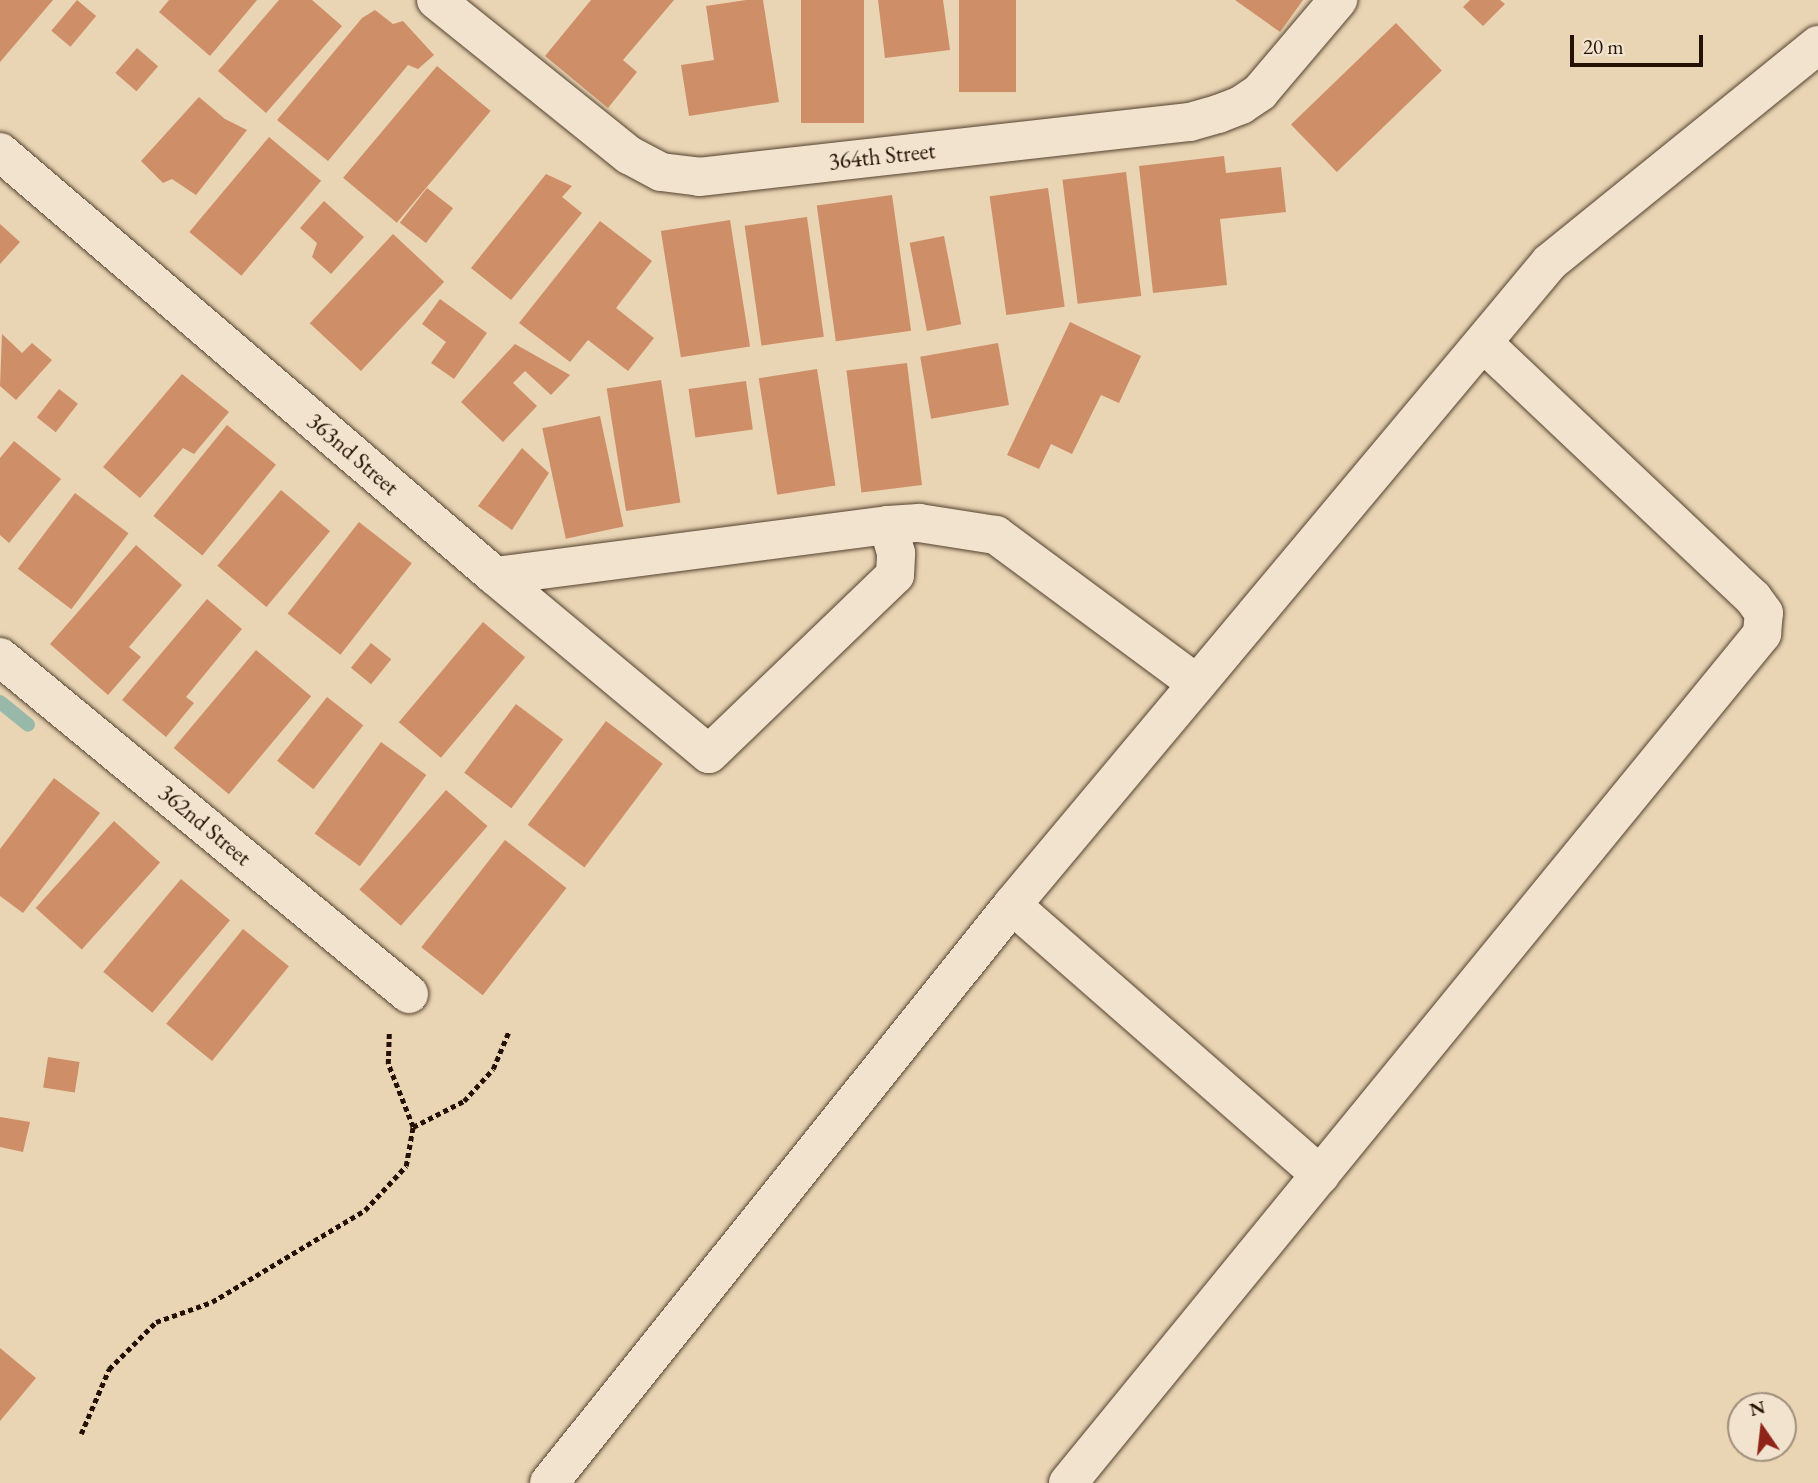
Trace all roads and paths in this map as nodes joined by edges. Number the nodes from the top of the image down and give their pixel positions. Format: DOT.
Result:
graph roads {
  1 [pos="436,0"];
  2 [pos="1338,0"];
  3 [pos="1818,45"];
  4 [pos="0,152"];
  5 [pos="1483,343"];
  6 [pos="888,525"];
  7 [pos="495,576"];
  8 [pos="0,657"];
  9 [pos="1197,684"];
  10 [pos="1012,905"];
  11 [pos="409,994"];
  12 [pos="509,1031"];
  13 [pos="413,1127"];
  14 [pos="1320,1175"];
  15 [pos="81,1434"];
  16 [pos="549,1483"];
  17 [pos="1068,1483"];
  1 -- 2 [label="street, 364th Street"];
  3 -- 5 [label="street"];
  4 -- 7 [label="street, 363nd Street"];
  5 -- 9 [label="street"];
  5 -- 14 [label="street"];
  6 -- 7 [label="street"];
  6 -- 7 [label="street, 363nd Street"];
  6 -- 9 [label="street"];
  8 -- 11 [label="street, 362nd Street"];
  9 -- 10 [label="street"];
  10 -- 14 [label="street"];
  10 -- 16 [label="street"];
  11 -- 13 [label="path"];
  12 -- 13 [label="path"];
  13 -- 15 [label="path"];
  14 -- 17 [label="street"];
}
